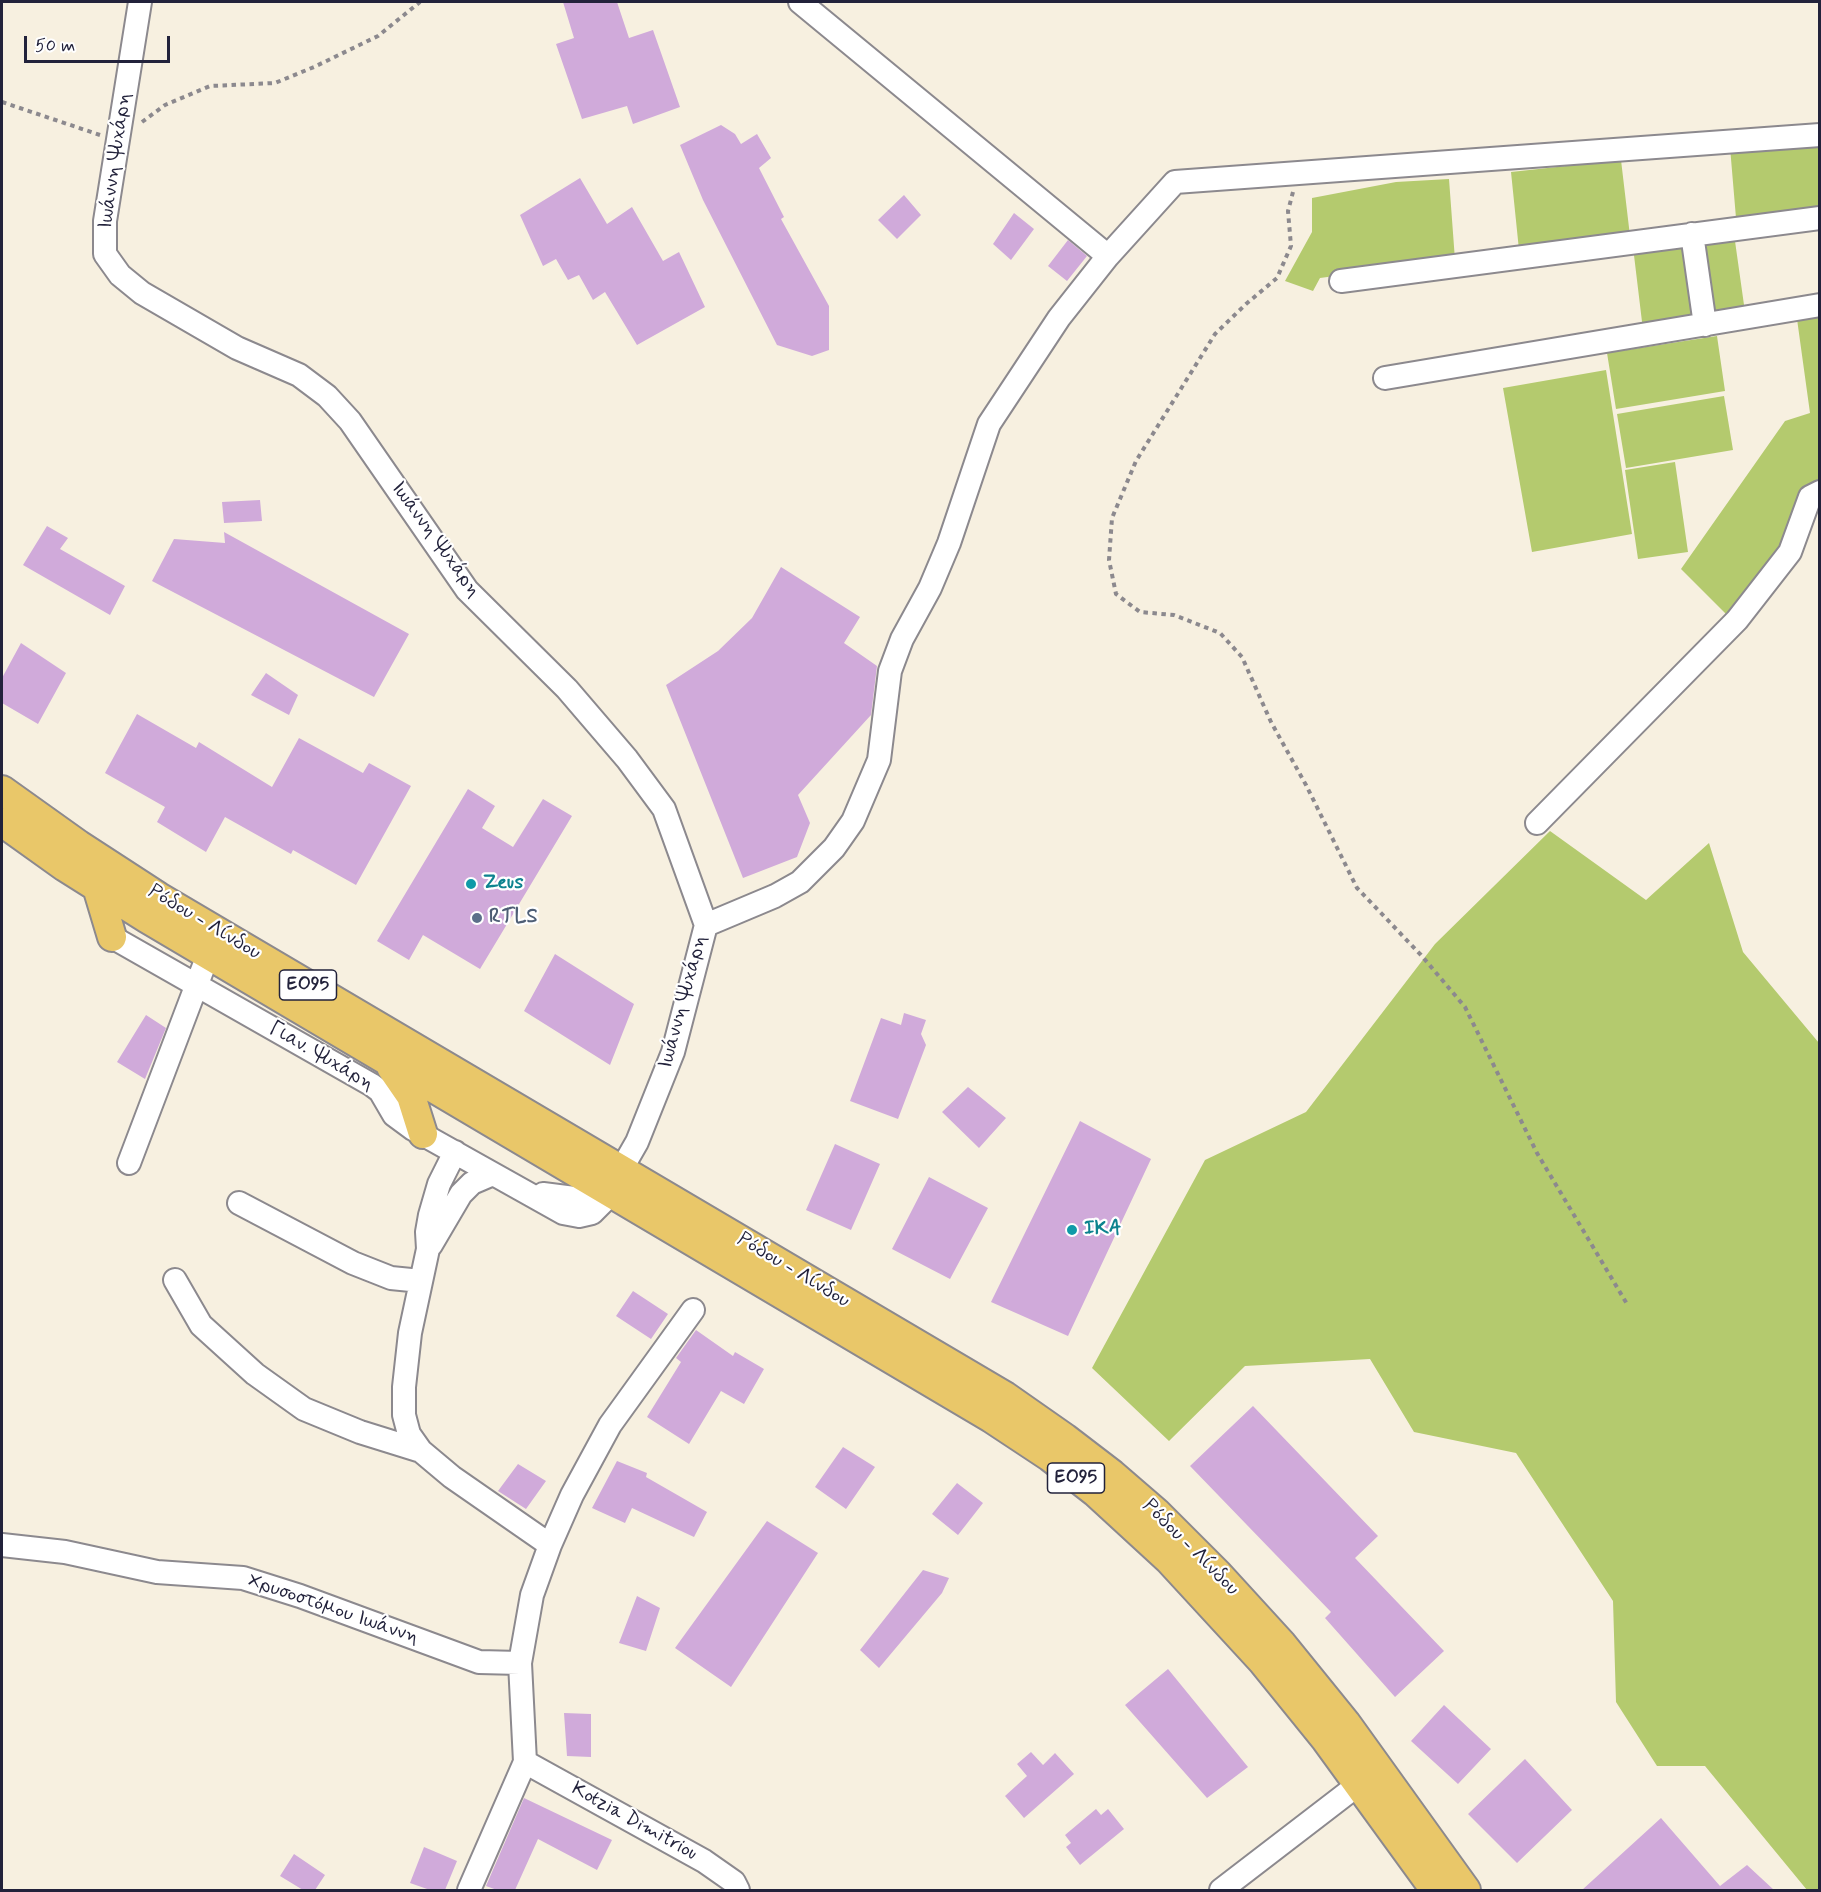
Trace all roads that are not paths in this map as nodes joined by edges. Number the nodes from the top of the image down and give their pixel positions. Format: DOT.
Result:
graph roads {
  1 [pos="140,2"];
  2 [pos="800,2"];
  3 [pos="1820,135"];
  4 [pos="1820,218"];
  5 [pos="1692,234"];
  6 [pos="1108,256"];
  7 [pos="1341,281"];
  8 [pos="1820,306"];
  9 [pos="1705,325"];
  10 [pos="1385,378"];
  11 [pos="1820,492"];
  12 [pos="2,790"];
  13 [pos="2,822"];
  14 [pos="1537,823"];
  15 [pos="97,887"];
  16 [pos="706,925"];
  17 [pos="112,937"];
  18 [pos="208,955"];
  19 [pos="195,984"];
  20 [pos="384,1058"];
  21 [pos="423,1134"];
  22 [pos="454,1152"];
  23 [pos="129,1163"];
  24 [pos="493,1174"];
  25 [pos="615,1180"];
  26 [pos="239,1203"];
  27 [pos="428,1249"];
  28 [pos="175,1280"];
  29 [pos="421,1281"];
  30 [pos="693,1310"];
  31 [pos="421,1451"];
  32 [pos="2,1545"];
  33 [pos="550,1545"];
  34 [pos="520,1663"];
  35 [pos="525,1762"];
  36 [pos="1359,1784"];
  37 [pos="469,1890"];
  38 [pos="738,1890"];
  39 [pos="1221,1890"];
  40 [pos="1435,1890"];
  41 [pos="1466,1890"];
  1 -- 16 [label="street, Ιωάννη Ψυχάρη"];
  2 -- 6 [label="street"];
  3 -- 6 [label="street"];
  4 -- 5 [label="street"];
  5 -- 7 [label="street"];
  5 -- 9 [label="street"];
  6 -- 16 [label="street"];
  8 -- 9 [label="street"];
  9 -- 10 [label="street"];
  11 -- 14 [label="street"];
  12 -- 25 [label="main road, Ρόδου - Λίνδου / ΕΟ95"];
  13 -- 15 [label="main road, Ρόδου - Λίνδου / ΕΟ95"];
  15 -- 17 [label="main road"];
  15 -- 18 [label="main road, Ρόδου - Λίνδου / ΕΟ95"];
  16 -- 25 [label="street, Ιωάννη Ψυχάρη"];
  17 -- 19 [label="street, Γιαν. Ψυχάρη"];
  18 -- 19 [label="street"];
  18 -- 20 [label="main road, Ρόδου - Λίνδου / ΕΟ95"];
  19 -- 21 [label="street, Γιαν. Ψυχάρη"];
  19 -- 23 [label="street"];
  20 -- 21 [label="main road"];
  20 -- 25 [label="main road, Ρόδου - Λίνδου / ΕΟ95"];
  21 -- 22 [label="street, Γιαν. Ψυχάρη"];
  22 -- 24 [label="street, Γιαν. Ψυχάρη"];
  22 -- 27 [label="street"];
  24 -- 25 [label="street, Γιαν. Ψυχάρη"];
  24 -- 27 [label="street"];
  25 -- 36 [label="main road, Ρόδου - Λίνδου / ΕΟ95"];
  25 -- 41 [label="main road, Ρόδου - Λίνδου / ΕΟ95"];
  26 -- 29 [label="street"];
  27 -- 29 [label="street"];
  28 -- 31 [label="street"];
  29 -- 31 [label="street"];
  30 -- 33 [label="street"];
  31 -- 33 [label="street"];
  32 -- 34 [label="street, Χρυσοστόμου Ιωάννη"];
  33 -- 34 [label="street"];
  34 -- 35 [label="street"];
  35 -- 37 [label="street"];
  35 -- 38 [label="street, Kotzia Dimitriou"];
  36 -- 39 [label="street"];
  36 -- 40 [label="main road, Ρόδου - Λίνδου / ΕΟ95"];
}
